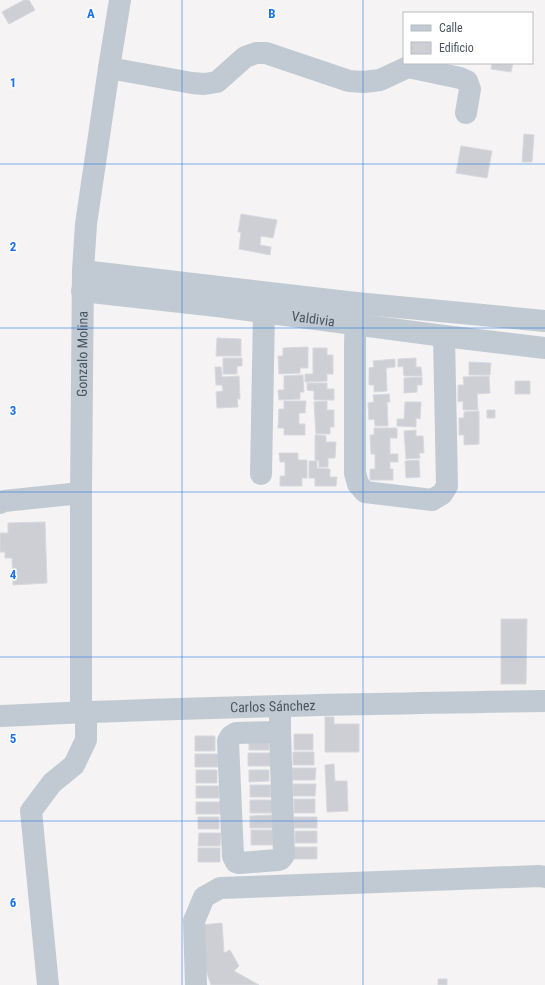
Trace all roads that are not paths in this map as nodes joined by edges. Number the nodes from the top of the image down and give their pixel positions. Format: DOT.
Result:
graph roads {
  1 [pos="120,0"];
  2 [pos="109,68"];
  3 [pos="466,113"];
  4 [pos="83,281"];
  5 [pos="266,302"];
  6 [pos="356,314"];
  7 [pos="545,321"];
  8 [pos="444,336"];
  9 [pos="545,348"];
  10 [pos="261,474"];
  11 [pos="81,492"];
  12 [pos="0,504"];
  13 [pos="545,701"];
  14 [pos="280,706"];
  15 [pos="84,711"];
  16 [pos="0,716"];
  17 [pos="280,732"];
  18 [pos="545,877"];
  19 [pos="48,985"];
  20 [pos="196,985"];
  1 -- 2 [label="street, Gonzalo Molina"];
  2 -- 3 [label="street"];
  2 -- 4 [label="street, Gonzalo Molina"];
  4 -- 5 [label="street, Valdivia"];
  4 -- 11 [label="street, Gonzalo Molina"];
  5 -- 6 [label="street, Valdivia"];
  5 -- 10 [label="street"];
  6 -- 7 [label="street, Valdivia"];
  6 -- 8 [label="street, Valdivia"];
  6 -- 8 [label="street"];
  8 -- 9 [label="street, Valdivia"];
  11 -- 12 [label="street"];
  11 -- 15 [label="street, Gonzalo Molina"];
  13 -- 14 [label="street, Carlos Sánchez"];
  14 -- 15 [label="street, Carlos Sánchez"];
  14 -- 17 [label="street"];
  15 -- 16 [label="street, Carlos Sánchez"];
  15 -- 19 [label="street, Gonzalo Molina"];
  17 -- 17 [label="street"];
  18 -- 20 [label="street"];
}
